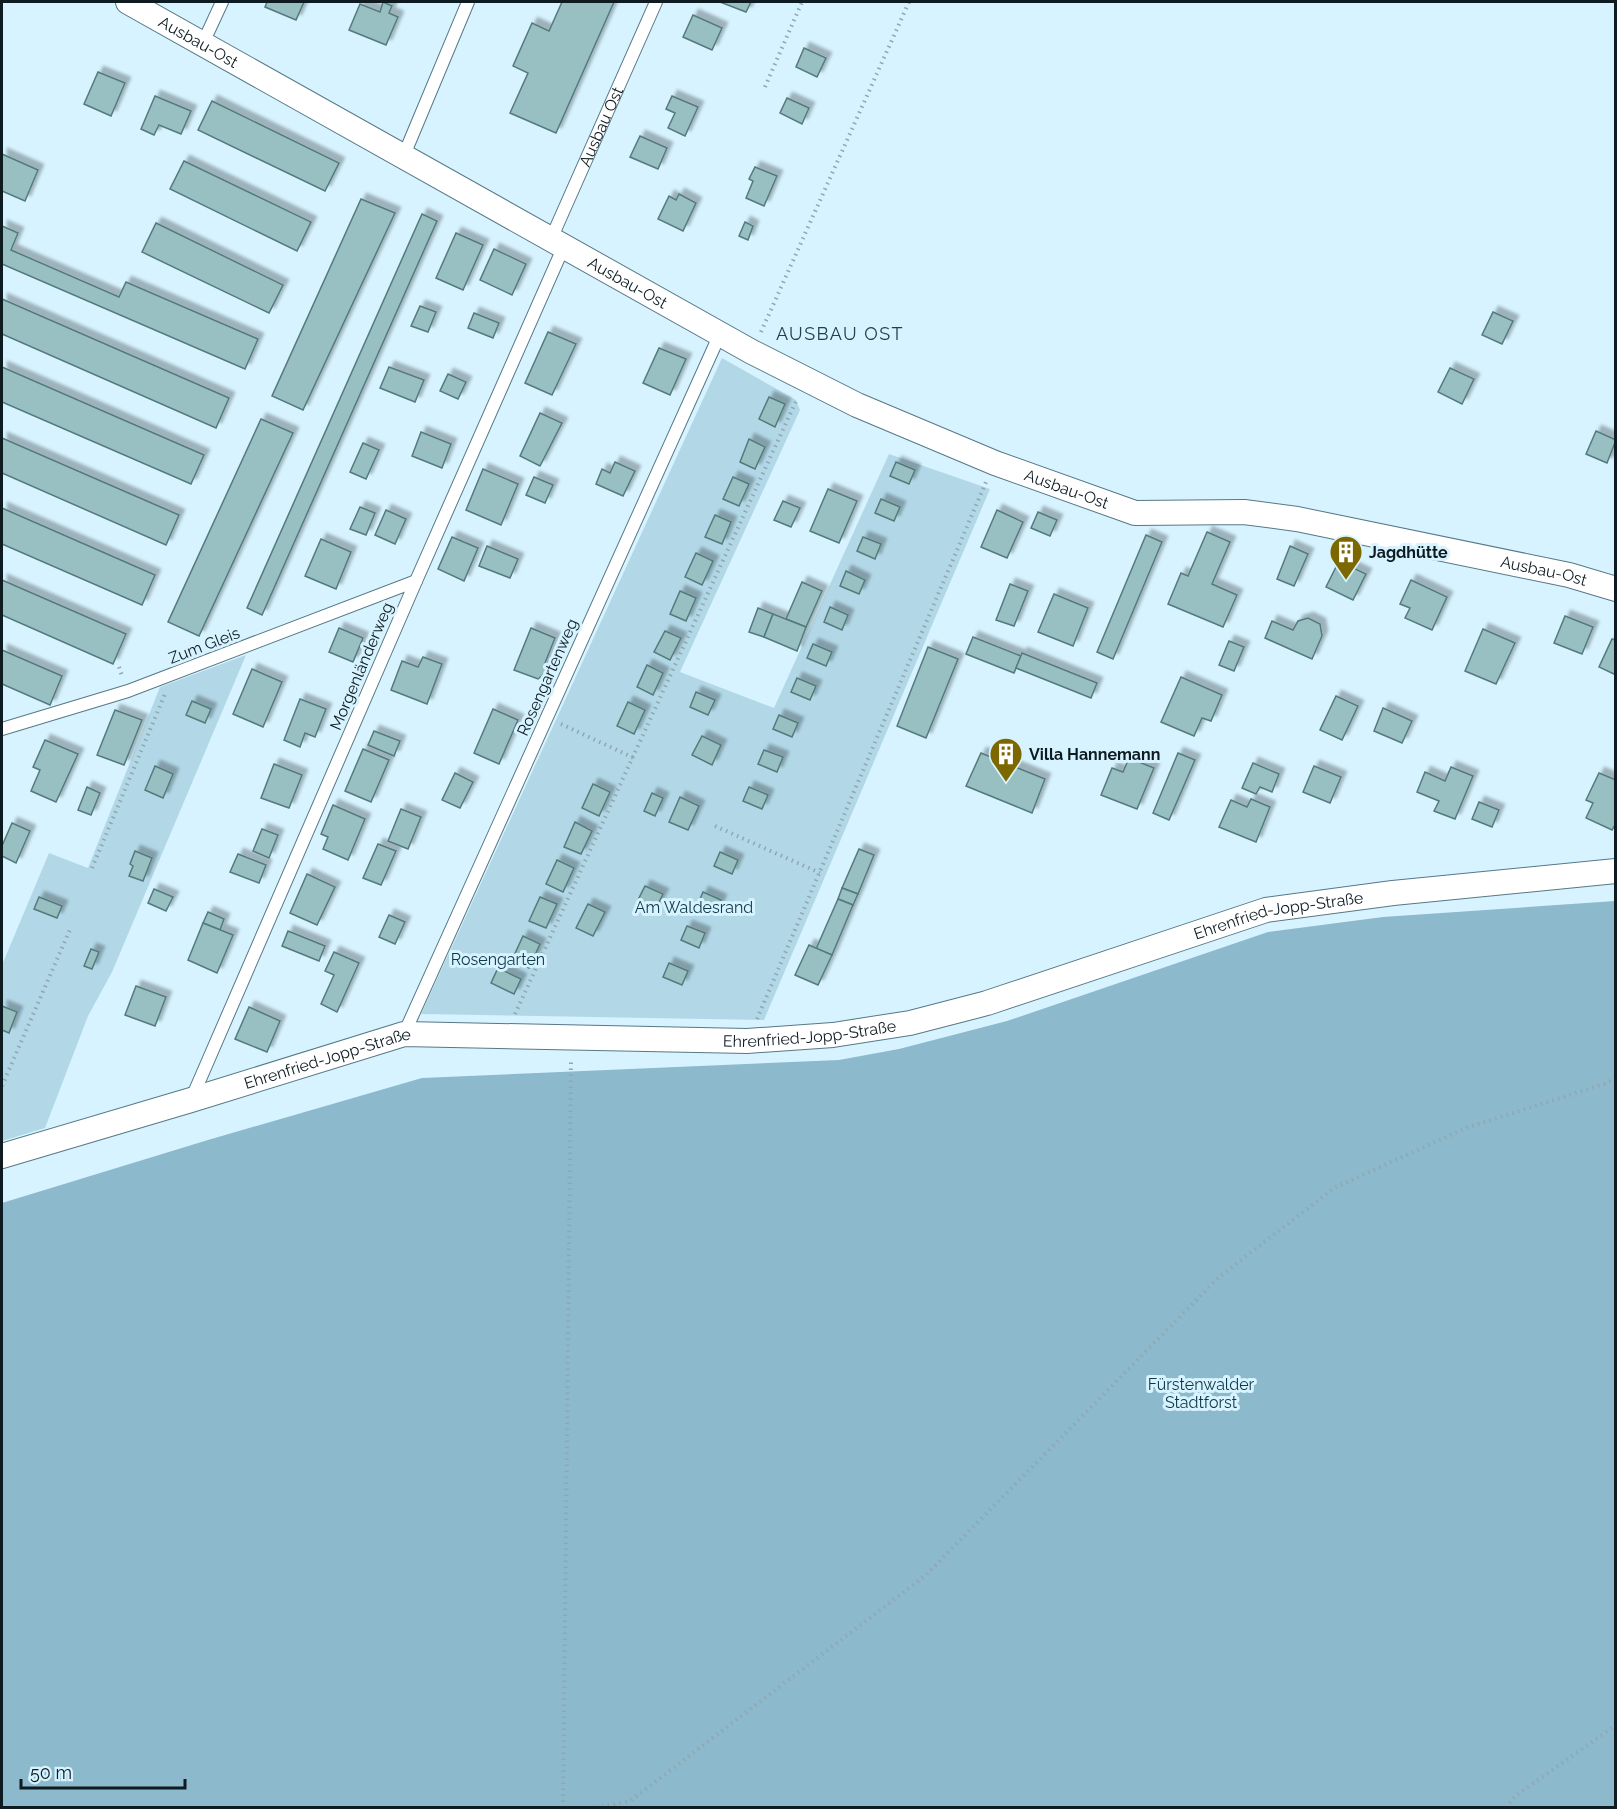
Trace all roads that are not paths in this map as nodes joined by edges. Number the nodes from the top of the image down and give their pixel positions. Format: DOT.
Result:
graph roads {
  1 [pos="128,2"];
  2 [pos="222,2"];
  3 [pos="468,2"];
  4 [pos="656,2"];
  5 [pos="203,43"];
  6 [pos="404,155"];
  7 [pos="557,242"];
  8 [pos="720,334"];
  9 [pos="416,581"];
  10 [pos="1616,589"];
  11 [pos="2,729"];
  12 [pos="1616,871"];
  13 [pos="404,1034"];
  14 [pos="191,1100"];
  15 [pos="2,1156"];
  1 -- 5 [label="street, Ausbau-Ost"];
  2 -- 5 [label="lane"];
  3 -- 6 [label="lane"];
  4 -- 7 [label="lane, Ausbau Ost"];
  5 -- 6 [label="street, Ausbau-Ost"];
  6 -- 7 [label="street, Ausbau-Ost"];
  7 -- 8 [label="street, Ausbau-Ost"];
  7 -- 9 [label="lane, Morgenländerweg"];
  8 -- 10 [label="street, Ausbau-Ost"];
  8 -- 13 [label="lane, Rosengartenweg"];
  9 -- 11 [label="lane, Zum Gleis"];
  9 -- 14 [label="lane, Morgenländerweg"];
  12 -- 13 [label="street, Ehrenfried-Jopp-Straße"];
  13 -- 14 [label="street, Ehrenfried-Jopp-Straße"];
  14 -- 15 [label="street, Ehrenfried-Jopp-Straße"];
}
